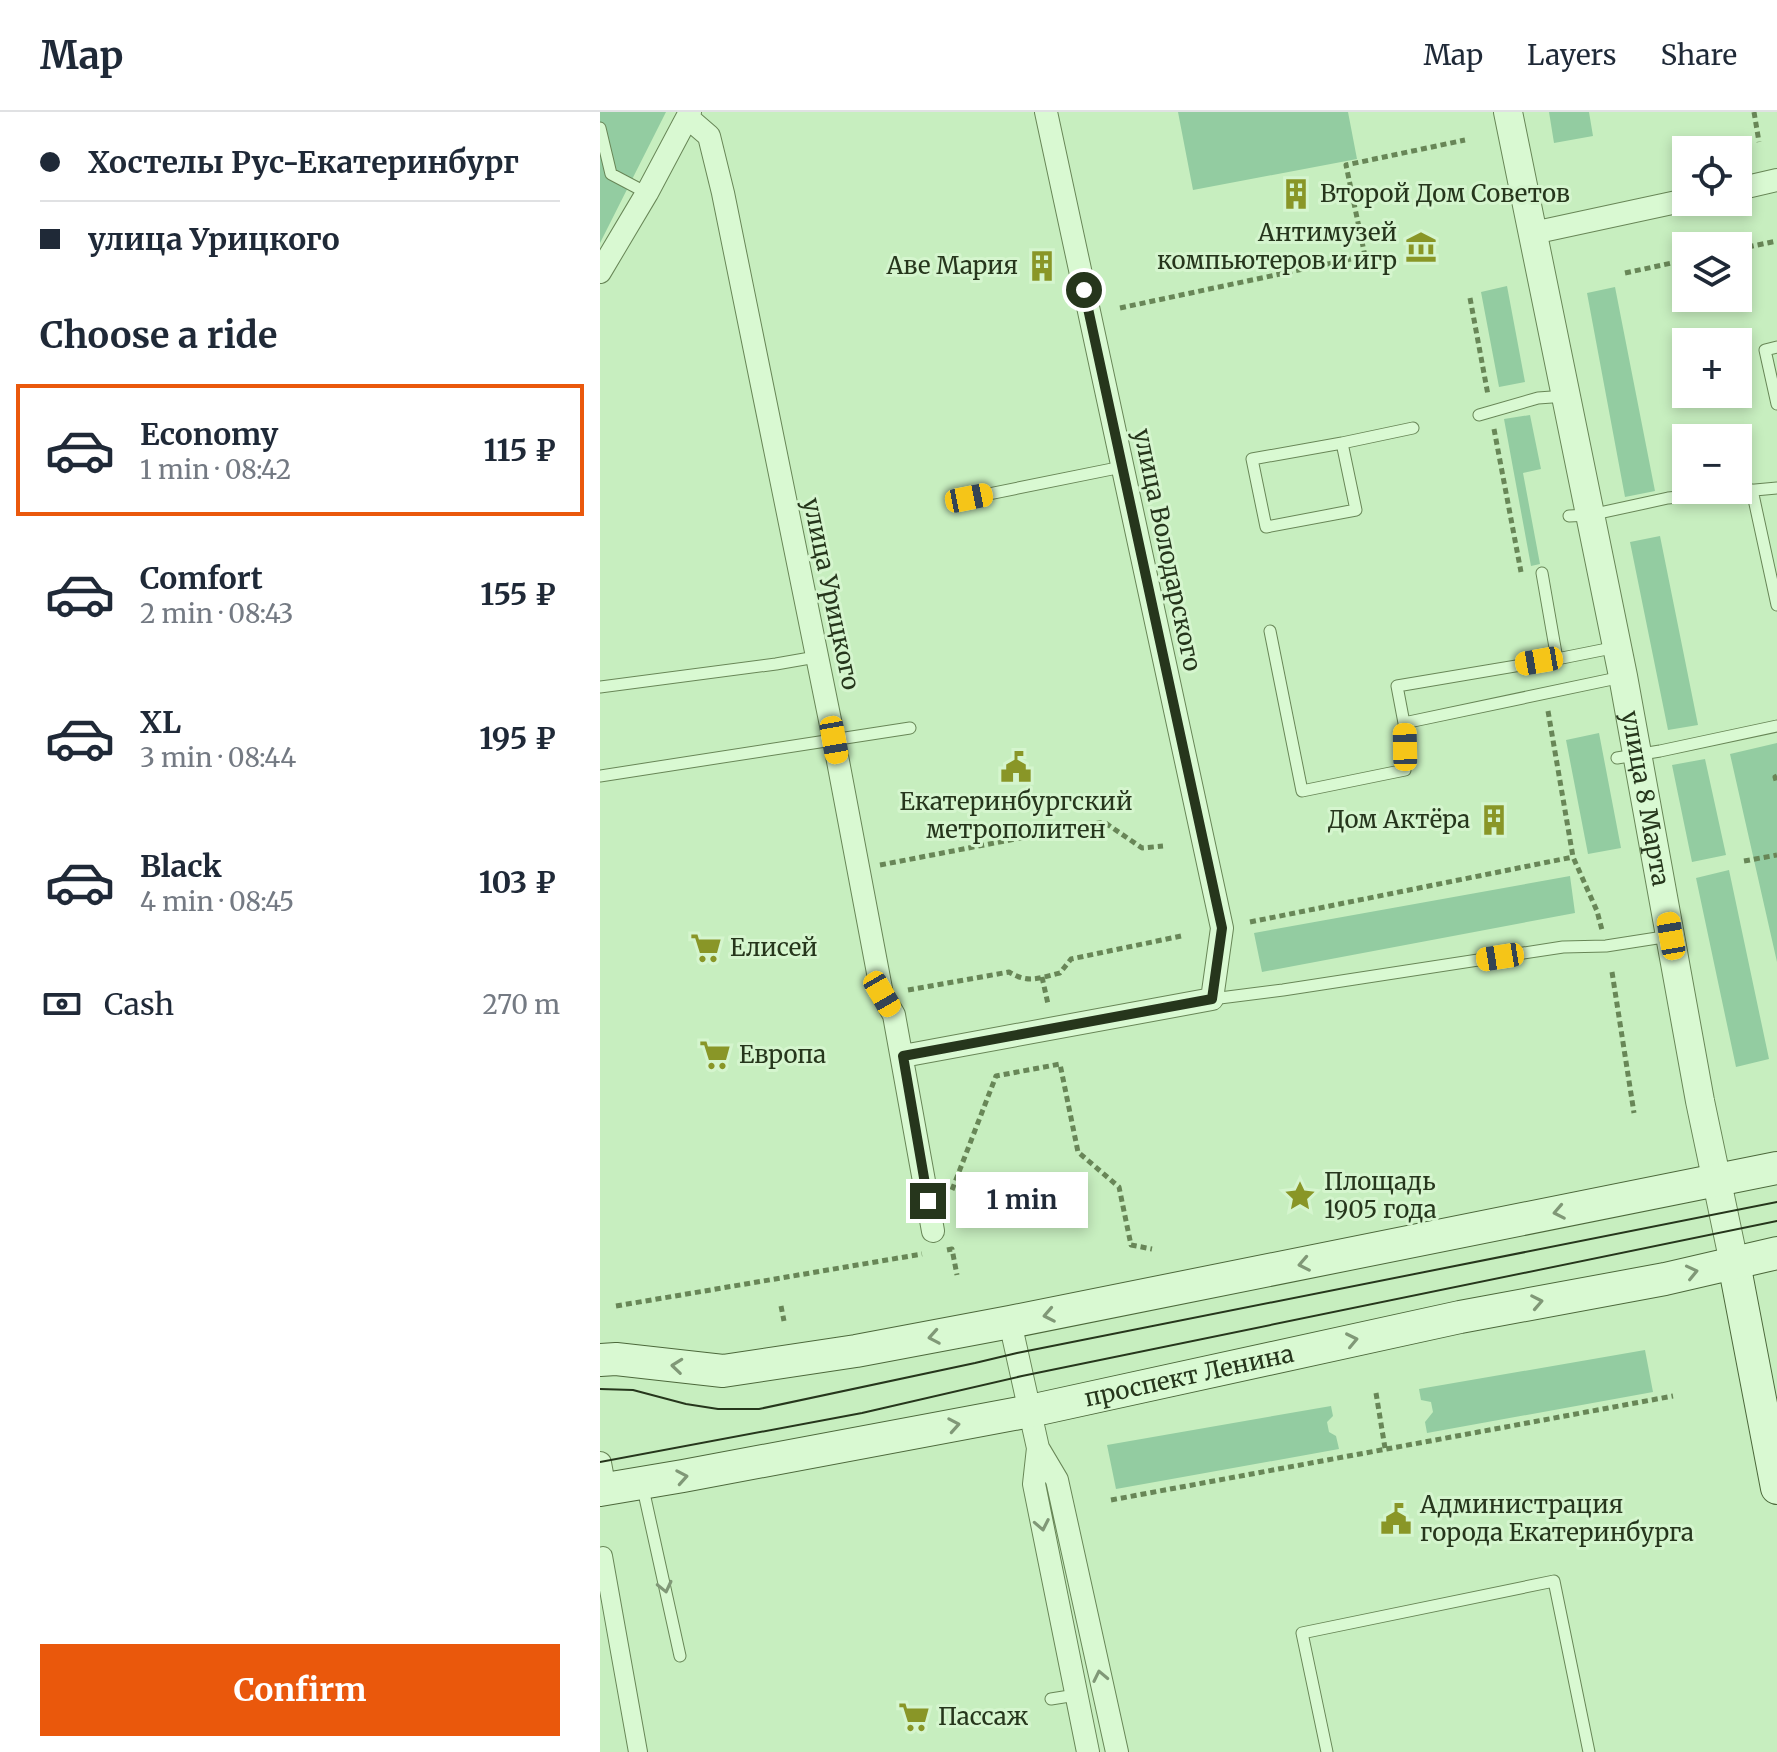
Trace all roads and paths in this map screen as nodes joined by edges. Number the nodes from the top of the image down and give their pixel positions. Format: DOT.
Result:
graph roads {
  1 [pos="1046,112"];
  2 [pos="1508,112"];
  3 [pos="1754,112"];
  4 [pos="689,115"];
  5 [pos="600,128"];
  6 [pos="1465,140"];
  7 [pos="1759,142"];
  8 [pos="1777,180"];
  9 [pos="1752,186"];
  10 [pos="647,193"];
  11 [pos="1672,203"];
  12 [pos="1533,233"];
  13 [pos="1777,241"];
  14 [pos="1752,246"];
  15 [pos="1672,263"];
  16 [pos="600,272"];
  17 [pos="1625,273"];
  18 [pos="1120,308"];
  19 [pos="1777,347"];
  20 [pos="1566,396"];
  21 [pos="1777,404"];
  22 [pos="1479,415"];
  23 [pos="1413,428"];
  24 [pos="1342,443"];
  25 [pos="1122,467"];
  26 [pos="1777,488"];
  27 [pos="1752,490"];
  28 [pos="969,498"];
  29 [pos="1672,498"];
  30 [pos="1580,515"];
  31 [pos="1542,573"];
  32 [pos="1777,605"];
  33 [pos="1270,631"];
  34 [pos="1617,647"];
  35 [pos="816,657"];
  36 [pos="1557,659"];
  37 [pos="1623,676"];
  38 [pos="600,687"];
  39 [pos="1404,723"];
  40 [pos="1777,726"];
  41 [pos="910,728"];
  42 [pos="1551,731"];
  43 [pos="834,740"];
  44 [pos="1627,757"];
  45 [pos="600,776"];
  46 [pos="1777,776"];
  47 [pos="1777,784"];
  48 [pos="1163,846"];
  49 [pos="1777,855"];
  50 [pos="1573,857"];
  51 [pos="1744,861"];
  52 [pos="879,865"];
  53 [pos="1250,922"];
  54 [pos="1602,931"];
  55 [pos="1181,936"];
  56 [pos="1671,936"];
  57 [pos="1612,972"];
  58 [pos="1042,977"];
  59 [pos="903,991"];
  60 [pos="1212,999"];
  61 [pos="1048,1004"];
  62 [pos="903,1056"];
  63 [pos="1634,1113"];
  64 [pos="1777,1168"];
  65 [pos="1717,1180"];
  66 [pos="951,1192"];
  67 [pos="941,1233"];
  68 [pos="952,1249"];
  69 [pos="1152,1249"];
  70 [pos="1777,1253"];
  71 [pos="897,1257"];
  72 [pos="1734,1263"];
  73 [pos="616,1306"];
  74 [pos="781,1306"];
  75 [pos="784,1321"];
  76 [pos="1010,1322"];
  77 [pos="600,1360"];
  78 [pos="1376,1393"];
  79 [pos="1673,1396"];
  80 [pos="1030,1411"];
  81 [pos="1038,1448"];
  82 [pos="1385,1448"];
  83 [pos="602,1481"];
  84 [pos="642,1484"];
  85 [pos="1777,1488"];
  86 [pos="1111,1500"];
  87 [pos="603,1556"];
  88 [pos="680,1656"];
  89 [pos="1076,1695"];
  90 [pos="1051,1699"];
  91 [pos="638,1752"];
  92 [pos="1088,1752"];
  93 [pos="1117,1752"];
  94 [pos="1327,1752"];
  95 [pos="1589,1752"];
  1 -- 25 [label="street, улица Володарского"];
  2 -- 12 [label="street, улица 8 Марта"];
  3 -- 7 [label="path"];
  4 -- 10 [label="street"];
  4 -- 35 [label="street, улица Урицкого"];
  5 -- 10 [label="lane"];
  6 -- 18 [label="path"];
  8 -- 9 [label="street"];
  10 -- 16 [label="street"];
  11 -- 12 [label="street"];
  12 -- 20 [label="street, улица 8 Марта"];
  13 -- 14 [label="path"];
  15 -- 17 [label="path"];
  19 -- 21 [label="lane"];
  20 -- 22 [label="lane"];
  20 -- 30 [label="street, улица 8 Марта"];
  23 -- 24 [label="lane"];
  24 -- 24 [label="lane"];
  25 -- 28 [label="lane"];
  25 -- 60 [label="street, улица Володарского"];
  26 -- 27 [label="lane"];
  27 -- 32 [label="lane"];
  29 -- 30 [label="lane"];
  30 -- 34 [label="street, улица 8 Марта"];
  31 -- 36 [label="lane"];
  33 -- 39 [label="lane"];
  34 -- 36 [label="lane"];
  34 -- 37 [label="street, улица 8 Марта"];
  35 -- 38 [label="lane"];
  35 -- 43 [label="street, улица Урицкого"];
  36 -- 39 [label="lane"];
  37 -- 39 [label="lane"];
  37 -- 44 [label="street, улица 8 Марта"];
  40 -- 44 [label="lane"];
  41 -- 43 [label="lane"];
  42 -- 50 [label="path"];
  43 -- 45 [label="lane"];
  43 -- 62 [label="street, улица Урицкого"];
  44 -- 56 [label="street, улица 8 Марта"];
  46 -- 47 [label="path"];
  48 -- 52 [label="path"];
  49 -- 51 [label="path"];
  50 -- 53 [label="path"];
  50 -- 54 [label="path"];
  55 -- 58 [label="path"];
  56 -- 60 [label="lane"];
  56 -- 65 [label="street, улица 8 Марта"];
  57 -- 63 [label="path"];
  58 -- 59 [label="path"];
  58 -- 61 [label="path"];
  60 -- 62 [label="street"];
  62 -- 67 [label="street, улица Урицкого"];
  64 -- 65 [label="main road"];
  65 -- 72 [label="street, улица 8 Марта"];
  65 -- 76 [label="main road, one-way"];
  66 -- 69 [label="path"];
  67 -- 68 [label="path"];
  70 -- 72 [label="main road, проспект Ленина"];
  71 -- 73 [label="path"];
  80 -- 72 [label="main road, проспект Ленина, one-way"];
  72 -- 85 [label="main road, улица 8 Марта"];
  74 -- 75 [label="path"];
  76 -- 77 [label="main road, one-way"];
  76 -- 80 [label="street"];
  78 -- 82 [label="path"];
  79 -- 82 [label="path"];
  80 -- 81 [label="street"];
  84 -- 80 [label="main road, проспект Ленина, one-way"];
  81 -- 89 [label="street, one-way"];
  93 -- 81 [label="street, one-way"];
  82 -- 86 [label="path"];
  83 -- 84 [label="main road, проспект Ленина"];
  84 -- 88 [label="lane, one-way"];
  87 -- 91 [label="street"];
  89 -- 90 [label="lane"];
  89 -- 92 [label="street"];
  94 -- 95 [label="lane"];
}
